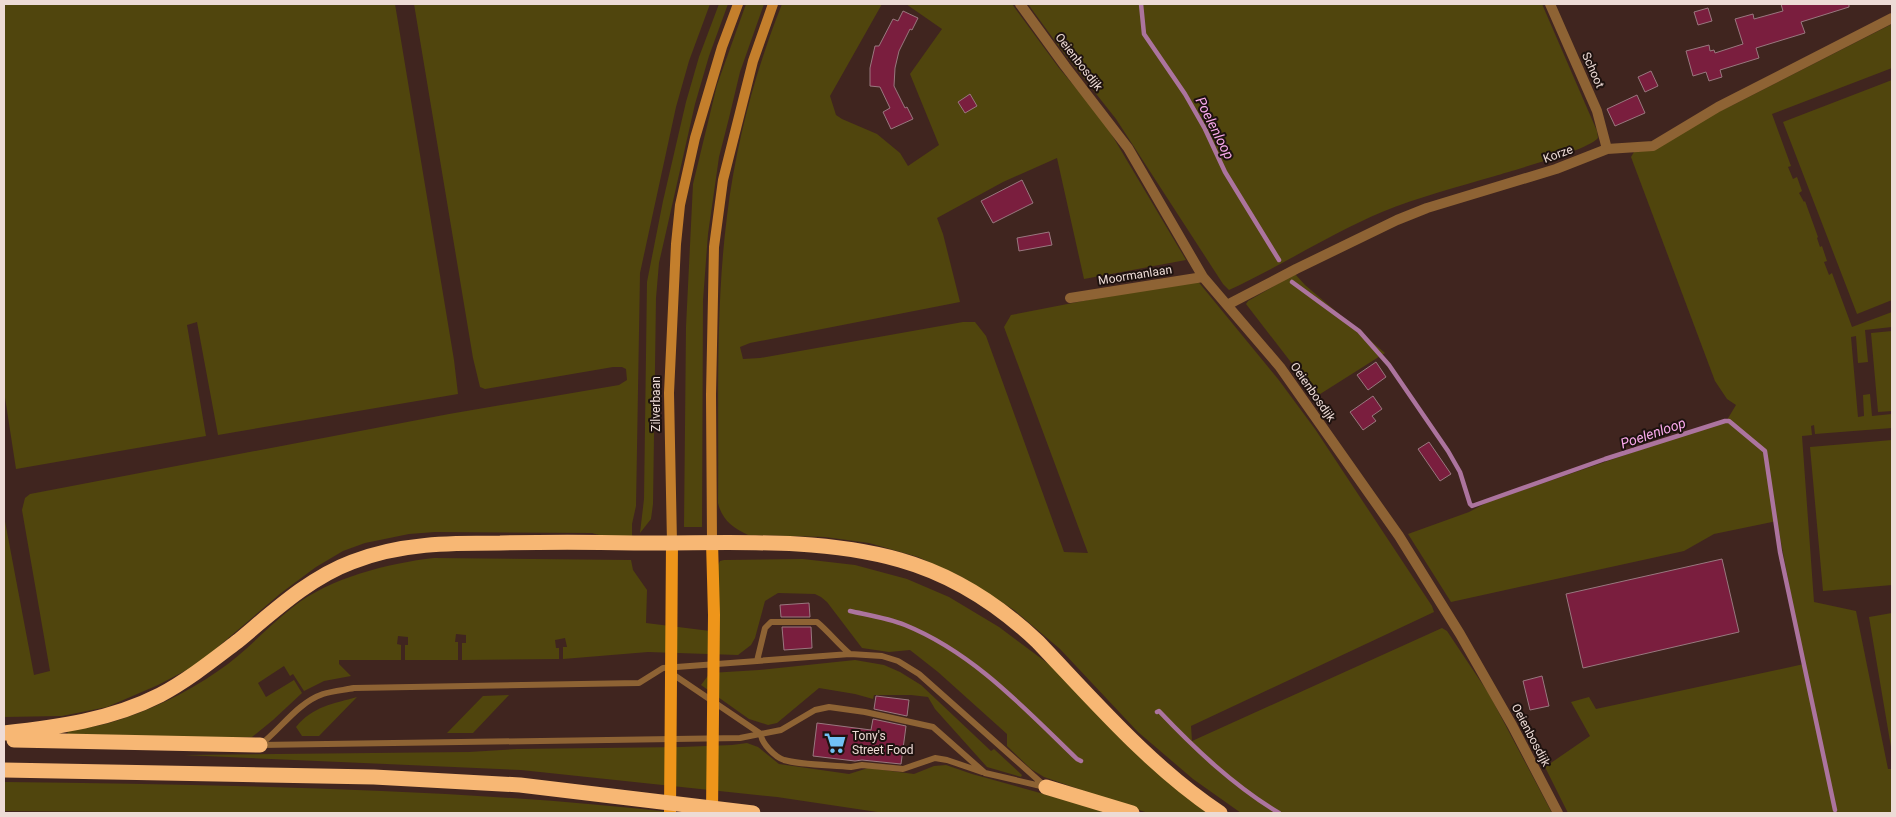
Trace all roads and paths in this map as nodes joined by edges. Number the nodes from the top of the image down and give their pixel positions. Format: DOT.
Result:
graph roads {
  1 [pos="738,4"];
  2 [pos="773,4"];
  3 [pos="1020,4"];
  4 [pos="1550,4"];
  5 [pos="1892,18"];
  6 [pos="1607,149"];
  7 [pos="1203,277"];
  8 [pos="1070,298"];
  9 [pos="1227,306"];
  10 [pos="712,542"];
  11 [pos="672,543"];
  12 [pos="850,654"];
  13 [pos="757,661"];
  14 [pos="663,668"];
  15 [pos="4,733"];
  16 [pos="761,734"];
  17 [pos="4,740"];
  18 [pos="260,745"];
  19 [pos="4,770"];
  20 [pos="985,774"];
  21 [pos="1046,787"];
  22 [pos="670,813"];
  23 [pos="712,813"];
  24 [pos="753,813"];
  25 [pos="1132,813"];
  26 [pos="1220,813"];
  27 [pos="1558,813"];
  1 -- 11 [label="main road, Zilverbaan"];
  2 -- 10 [label="main road"];
  3 -- 7 [label="street, Oeienbosdijk"];
  4 -- 6 [label="street, Schoot"];
  5 -- 6 [label="street, Korze"];
  6 -- 9 [label="street, Korze"];
  7 -- 8 [label="street, Moormanlaan"];
  7 -- 9 [label="street, Oeienbosdijk"];
  9 -- 27 [label="street, Oeienbosdijk"];
  10 -- 11 [label="highway"];
  10 -- 23 [label="main road"];
  10 -- 26 [label="highway"];
  11 -- 15 [label="highway"];
  11 -- 22 [label="main road, Zilverbaan"];
  12 -- 13 [label="lane"];
  12 -- 13 [label="lane"];
  12 -- 21 [label="lane"];
  13 -- 14 [label="lane"];
  14 -- 16 [label="lane"];
  14 -- 18 [label="lane"];
  16 -- 18 [label="lane"];
  16 -- 20 [label="lane"];
  16 -- 20 [label="lane"];
  17 -- 18 [label="highway"];
  19 -- 24 [label="highway"];
  20 -- 21 [label="lane"];
  21 -- 25 [label="highway"];
}
